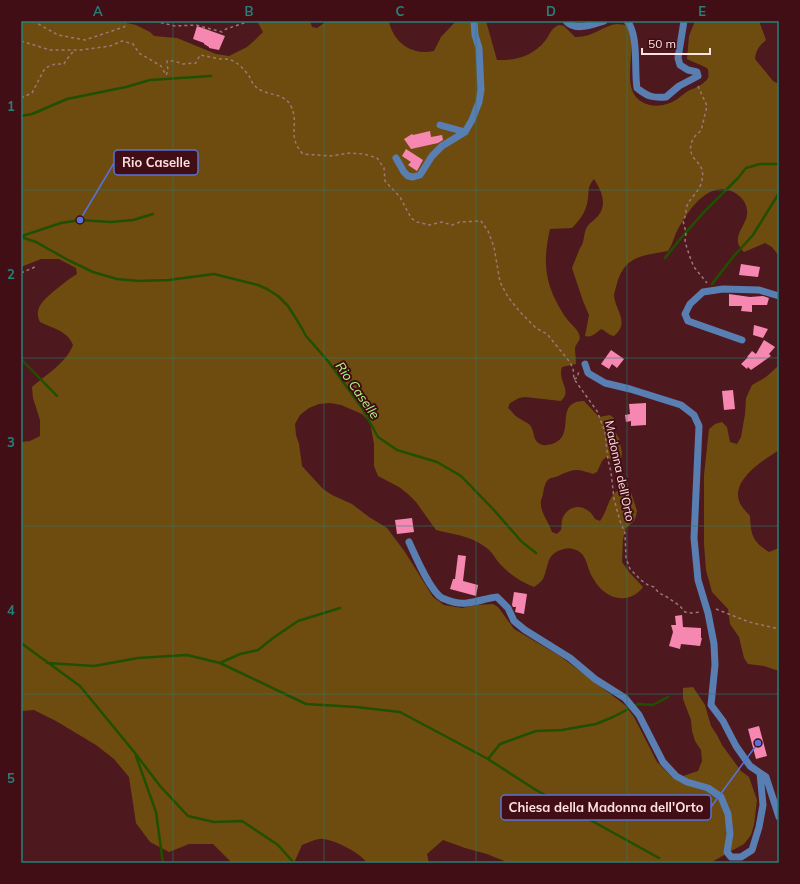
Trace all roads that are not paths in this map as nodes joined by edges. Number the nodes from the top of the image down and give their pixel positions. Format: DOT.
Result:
graph roads {
  1 [pos="474,21"];
  2 [pos="566,21"];
  3 [pos="604,21"];
  4 [pos="627,21"];
  5 [pos="684,21"];
  6 [pos="440,125"];
  7 [pos="465,132"];
  8 [pos="396,158"];
  9 [pos="779,296"];
  10 [pos="742,340"];
  11 [pos="585,364"];
  12 [pos="409,542"];
  13 [pos="760,773"];
  14 [pos="779,817"];
  1 -- 7 [label="street"];
  2 -- 3 [label="street"];
  4 -- 5 [label="street"];
  6 -- 7 [label="street"];
  7 -- 8 [label="street"];
  9 -- 10 [label="street"];
  11 -- 13 [label="street"];
  12 -- 13 [label="street"];
  13 -- 14 [label="street"];
}
